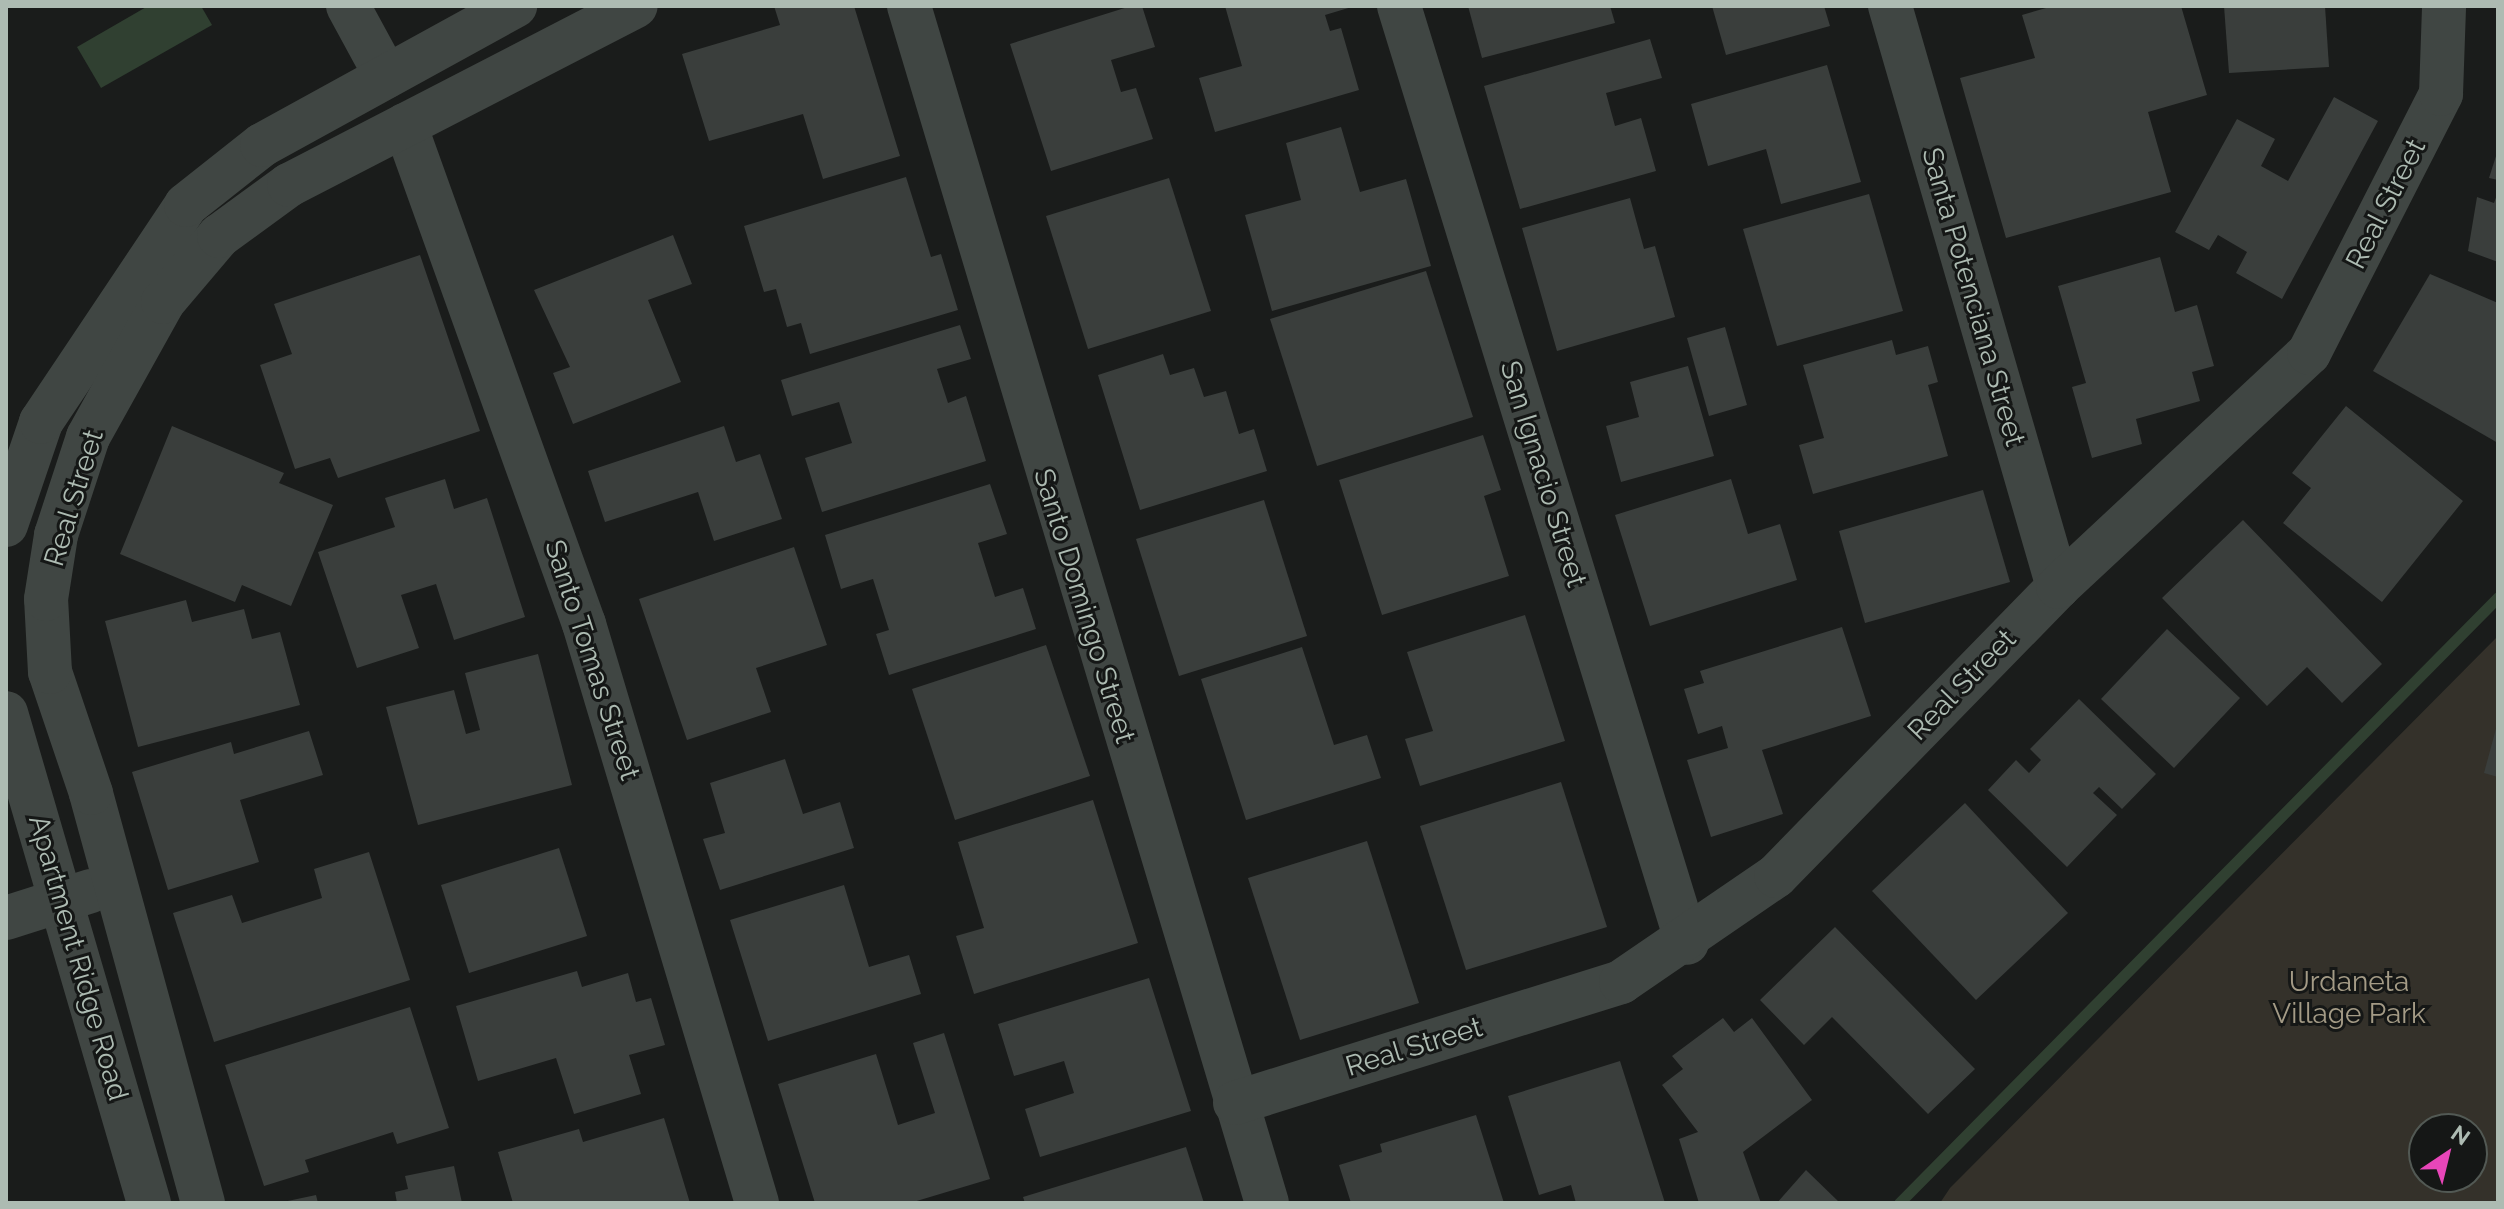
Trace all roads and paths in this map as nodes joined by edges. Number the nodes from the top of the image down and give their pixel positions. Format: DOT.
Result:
graph roads {
  1 [pos="348,6"];
  2 [pos="515,6"];
  3 [pos="636,6"];
  4 [pos="909,6"];
  5 [pos="1399,6"];
  6 [pos="1890,6"];
  7 [pos="2444,6"];
  8 [pos="386,76"];
  9 [pos="405,125"];
  10 [pos="6,525"];
  11 [pos="2058,587"];
  12 [pos="6,713"];
  13 [pos="115,885"];
  14 [pos="63,901"];
  15 [pos="6,918"];
  16 [pos="1687,943"];
  17 [pos="1235,1103"];
  18 [pos="149,1203"];
  19 [pos="203,1203"];
  20 [pos="757,1203"];
  21 [pos="1267,1203"];
  1 -- 8 [label="street"];
  2 -- 8 [label="street"];
  3 -- 9 [label="street, Real Street"];
  4 -- 17 [label="street, Santo Domingo Street"];
  5 -- 16 [label="street, San Ignacio Street"];
  6 -- 11 [label="street, Santa Potenciana Street"];
  7 -- 11 [label="street, Real Street"];
  8 -- 10 [label="street"];
  9 -- 13 [label="street, Real Street"];
  9 -- 20 [label="street, Santo Tomas Street"];
  11 -- 16 [label="street, Real Street"];
  12 -- 14 [label="street, Apartment Ridge Road"];
  13 -- 14 [label="street"];
  13 -- 19 [label="street, Real Street"];
  14 -- 15 [label="street"];
  14 -- 18 [label="street, Apartment Ridge Road"];
  16 -- 17 [label="street, Real Street"];
  17 -- 21 [label="street, Santo Domingo Street"];
}
